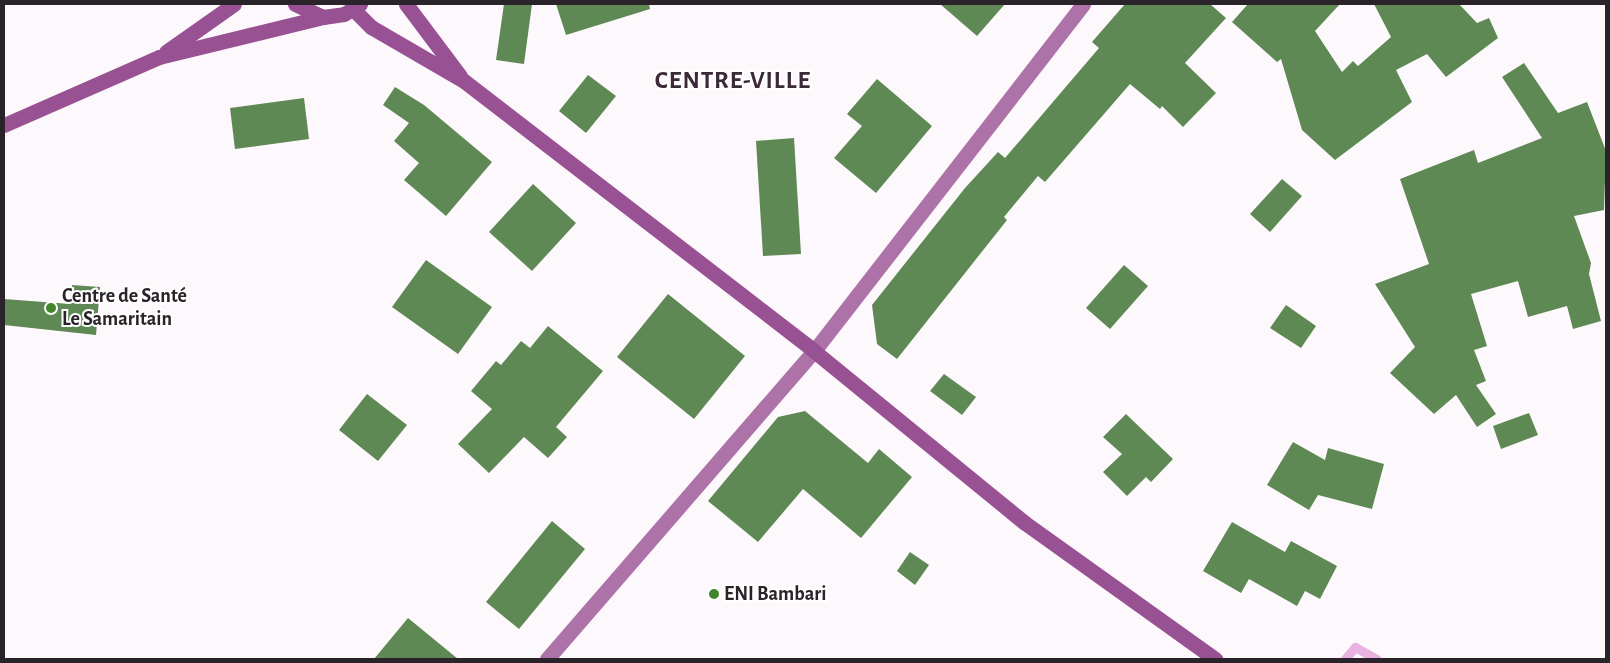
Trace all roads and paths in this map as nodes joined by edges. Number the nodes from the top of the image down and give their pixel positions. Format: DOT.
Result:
graph roads {
  1 [pos="234,4"];
  2 [pos="295,4"];
  3 [pos="406,4"];
  4 [pos="1083,4"];
  5 [pos="357,6"];
  6 [pos="323,16"];
  7 [pos="159,57"];
  8 [pos="464,81"];
  9 [pos="4,125"];
  10 [pos="814,351"];
  11 [pos="548,659"];
  12 [pos="1215,659"];
  1 -- 7 [label="main road"];
  2 -- 6 [label="main road"];
  3 -- 8 [label="main road"];
  4 -- 10 [label="street"];
  5 -- 6 [label="main road"];
  5 -- 8 [label="main road"];
  6 -- 7 [label="main road"];
  7 -- 9 [label="main road"];
  8 -- 10 [label="main road"];
  10 -- 11 [label="street"];
  10 -- 12 [label="main road"];
}
